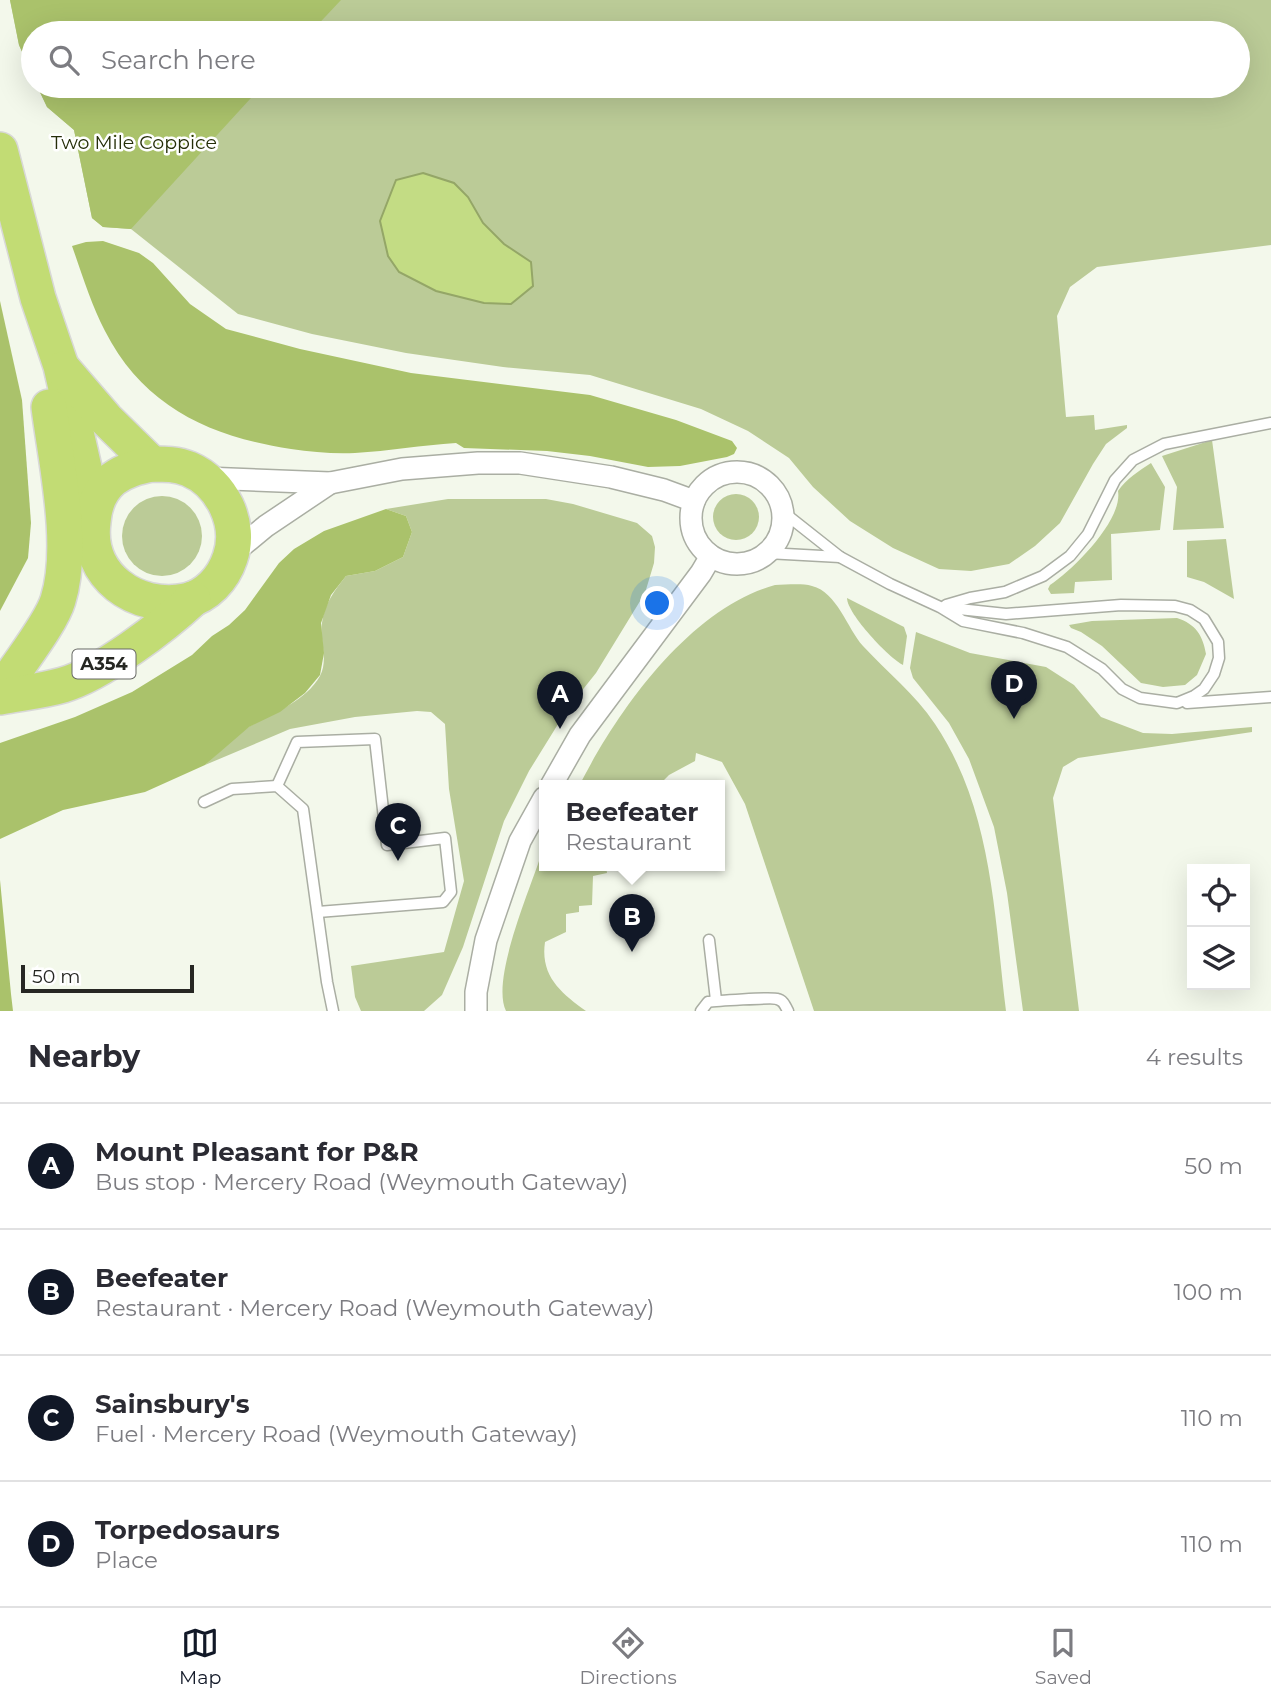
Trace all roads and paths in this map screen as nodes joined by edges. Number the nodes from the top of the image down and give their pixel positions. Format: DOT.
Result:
graph roads {
  1 [pos="0,150"];
  2 [pos="41,309"];
  3 [pos="61,366"];
  4 [pos="1271,423"];
  5 [pos="152,464"];
  6 [pos="205,478"];
  7 [pos="330,483"];
  8 [pos="694,501"];
  9 [pos="94,512"];
  10 [pos="783,512"];
  11 [pos="767,553"];
  12 [pos="232,554"];
  13 [pos="711,556"];
  14 [pos="840,557"];
  15 [pos="97,558"];
  16 [pos="193,599"];
  17 [pos="940,607"];
  18 [pos="3,687"];
  19 [pos="1271,696"];
  20 [pos="1177,703"];
  21 [pos="554,780"];
  22 [pos="277,786"];
  23 [pos="204,802"];
  24 [pos="539,807"];
  25 [pos="318,912"];
  26 [pos="709,940"];
  27 [pos="716,1000"];
  28 [pos="333,1011"];
  29 [pos="476,1011"];
  30 [pos="701,1011"];
  31 [pos="788,1011"];
  1 -- 2 [label="highway, A354"];
  2 -- 3 [label="highway, A354"];
  2 -- 18 [label="highway"];
  3 -- 5 [label="highway, A354"];
  3 -- 9 [label="highway, A354"];
  4 -- 17 [label="lane"];
  5 -- 6 [label="highway, A354"];
  5 -- 9 [label="highway, A354"];
  6 -- 7 [label="street"];
  6 -- 12 [label="highway"];
  7 -- 8 [label="street"];
  7 -- 12 [label="street"];
  8 -- 10 [label="street"];
  8 -- 13 [label="street"];
  9 -- 15 [label="highway, A354"];
  10 -- 11 [label="street"];
  10 -- 14 [label="lane"];
  11 -- 13 [label="street"];
  11 -- 14 [label="lane"];
  12 -- 16 [label="highway, A354"];
  13 -- 21 [label="street"];
  14 -- 17 [label="lane"];
  15 -- 16 [label="highway, A354"];
  15 -- 18 [label="highway, A354"];
  16 -- 18 [label="highway, A354"];
  17 -- 20 [label="lane"];
  17 -- 20 [label="lane"];
  19 -- 20 [label="lane"];
  22 -- 23 [label="lane"];
  22 -- 25 [label="lane"];
  22 -- 25 [label="lane"];
  24 -- 29 [label="street"];
  25 -- 28 [label="lane"];
  26 -- 27 [label="lane"];
  27 -- 30 [label="lane"];
  27 -- 31 [label="lane"];
}
